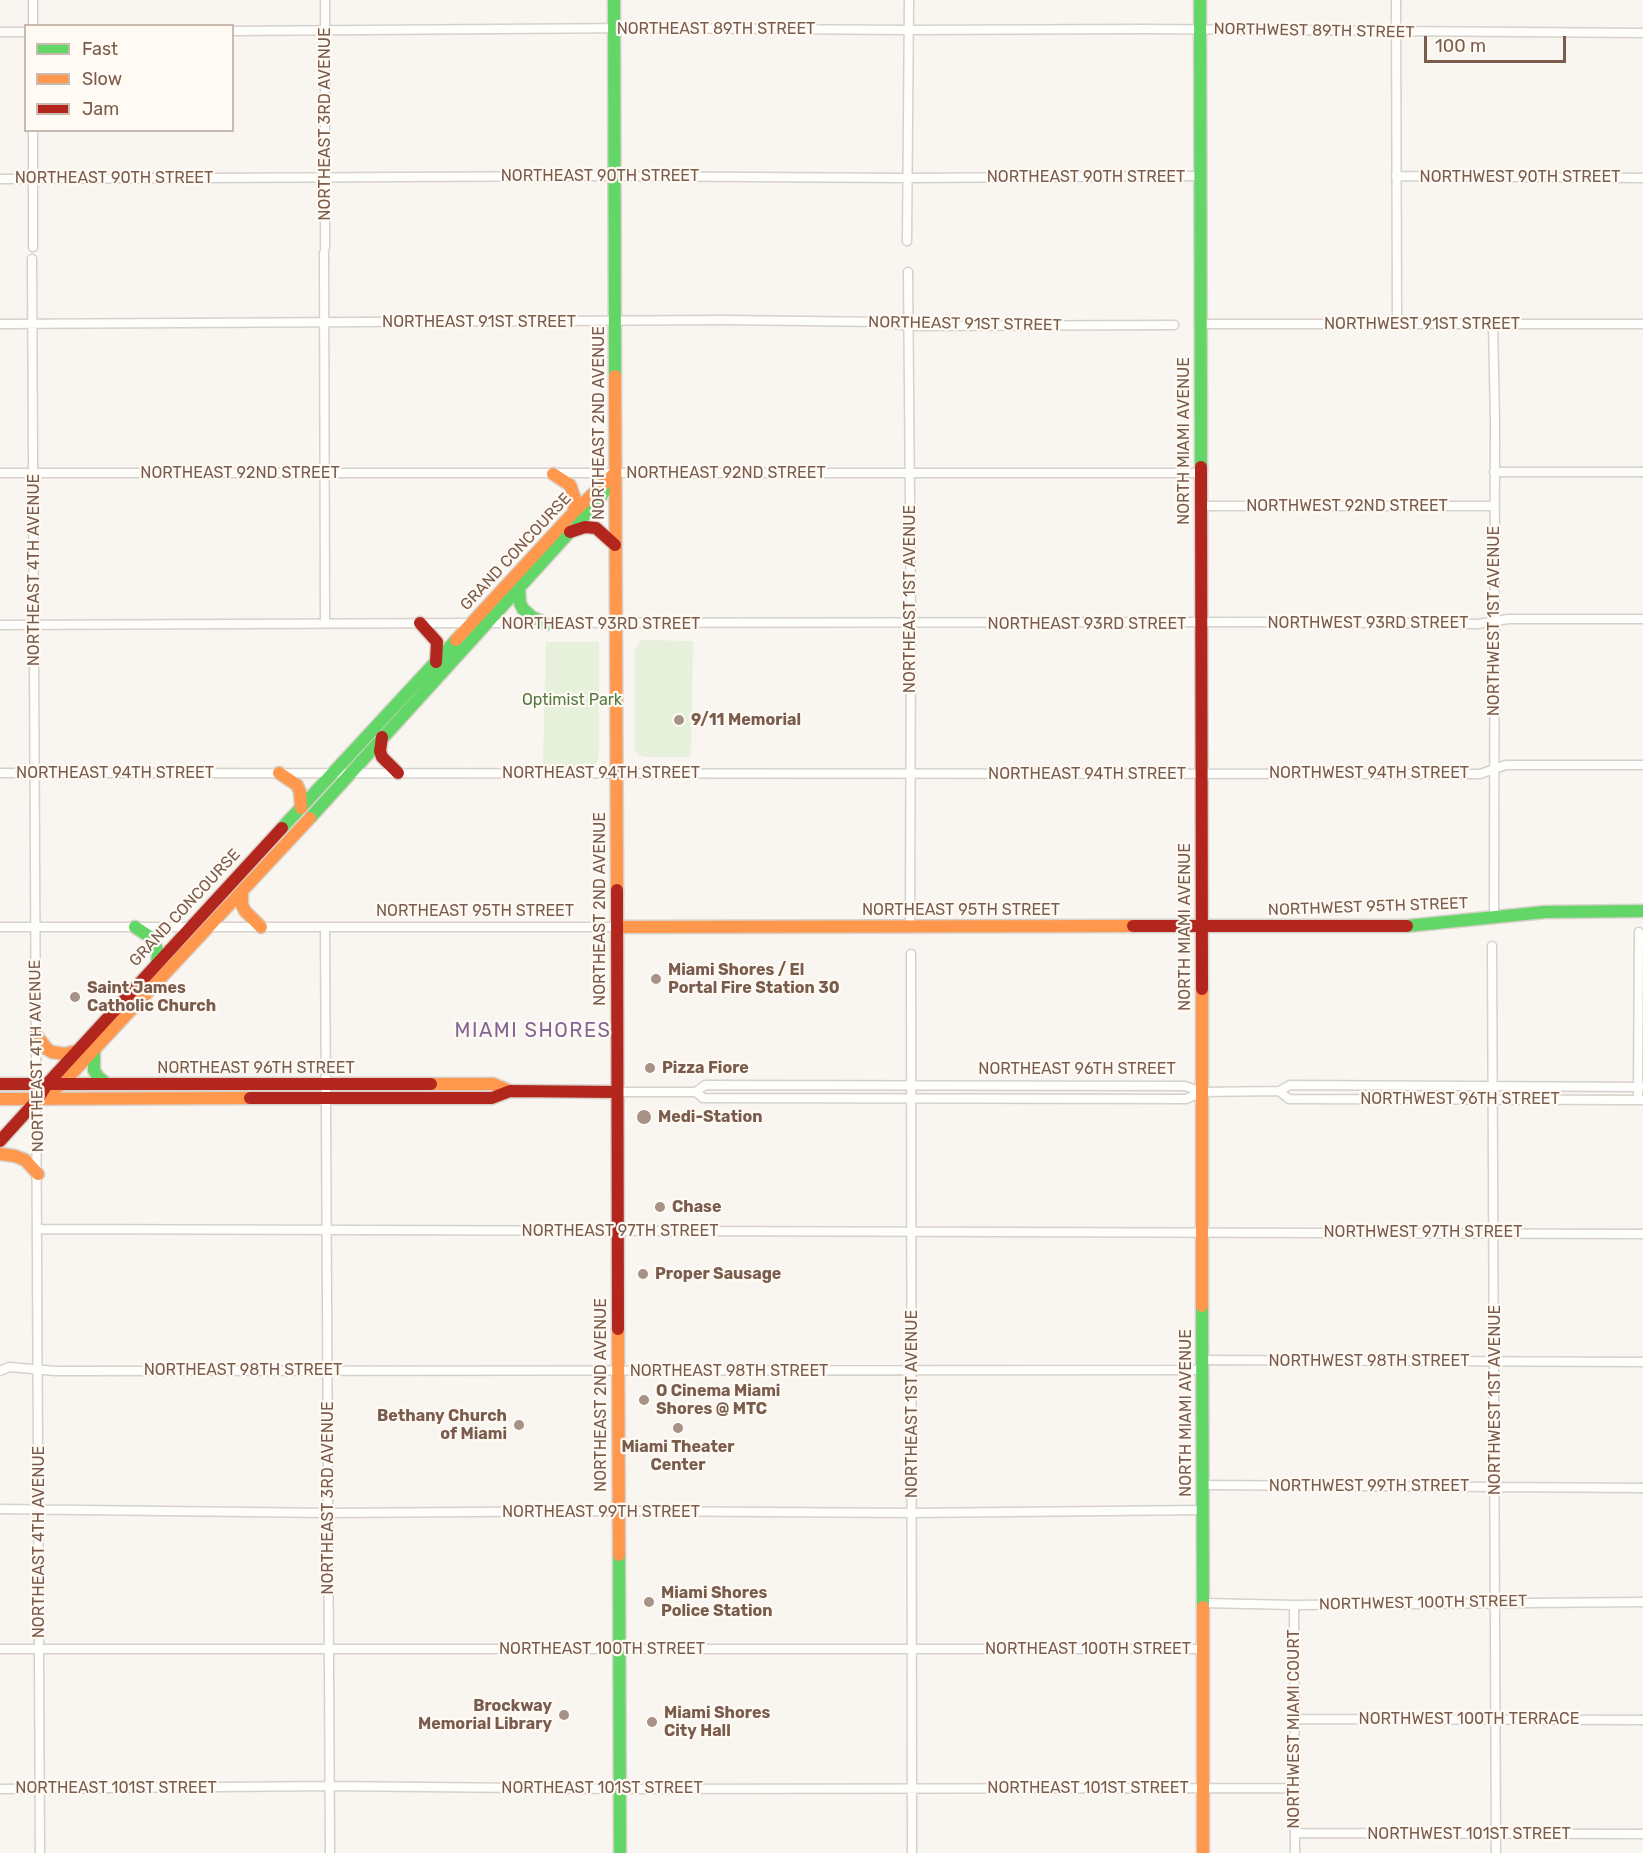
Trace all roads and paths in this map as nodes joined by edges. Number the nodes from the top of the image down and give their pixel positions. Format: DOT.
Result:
graph roads {
  1 [pos="33,0"];
  2 [pos="325,0"];
  3 [pos="614,0"];
  4 [pos="909,0"];
  5 [pos="1200,0"];
  6 [pos="1396,0"];
  7 [pos="33,24"];
  8 [pos="614,28"];
  9 [pos="909,30"];
  10 [pos="1200,30"];
  11 [pos="234,31"];
  12 [pos="325,31"];
  13 [pos="0,32"];
  14 [pos="24,32"];
  15 [pos="1396,32"];
  16 [pos="1643,33"];
  17 [pos="33,132"];
  18 [pos="614,176"];
  19 [pos="1200,176"];
  20 [pos="1396,176"];
  21 [pos="325,177"];
  22 [pos="0,178"];
  23 [pos="33,178"];
  24 [pos="907,178"];
  25 [pos="1643,178"];
  26 [pos="907,241"];
  27 [pos="33,247"];
  28 [pos="32,259"];
  29 [pos="908,272"];
  30 [pos="615,321"];
  31 [pos="324,323"];
  32 [pos="0,324"];
  33 [pos="33,324"];
  34 [pos="1200,324"];
  35 [pos="1397,324"];
  36 [pos="1493,324"];
  37 [pos="1643,324"];
  38 [pos="1174,325"];
  39 [pos="909,326"];
  40 [pos="34,472"];
  41 [pos="1494,472"];
  42 [pos="1643,472"];
  43 [pos="0,473"];
  44 [pos="615,473"];
  45 [pos="909,473"];
  46 [pos="1201,473"];
  47 [pos="324,474"];
  48 [pos="553,474"];
  49 [pos="1201,506"];
  50 [pos="1494,506"];
  51 [pos="574,512"];
  52 [pos="568,533"];
  53 [pos="615,545"];
  54 [pos="519,588"];
  55 [pos="1643,619"];
  56 [pos="1494,621"];
  57 [pos="326,622"];
  58 [pos="420,623"];
  59 [pos="471,623"];
  60 [pos="486,623"];
  61 [pos="1201,623"];
  62 [pos="547,624"];
  63 [pos="616,624"];
  64 [pos="911,624"];
  65 [pos="0,625"];
  66 [pos="33,625"];
  67 [pos="436,662"];
  68 [pos="382,737"];
  69 [pos="1643,765"];
  70 [pos="1494,769"];
  71 [pos="34,773"];
  72 [pos="279,773"];
  73 [pos="333,773"];
  74 [pos="350,773"];
  75 [pos="398,773"];
  76 [pos="616,773"];
  77 [pos="0,774"];
  78 [pos="910,774"];
  79 [pos="1201,774"];
  80 [pos="301,808"];
  81 [pos="242,891"];
  82 [pos="1643,911"];
  83 [pos="1494,919"];
  84 [pos="910,926"];
  85 [pos="0,927"];
  86 [pos="36,927"];
  87 [pos="135,927"];
  88 [pos="190,927"];
  89 [pos="207,927"];
  90 [pos="261,927"];
  91 [pos="325,927"];
  92 [pos="617,927"];
  93 [pos="1202,927"];
  94 [pos="1639,932"];
  95 [pos="1492,946"];
  96 [pos="911,954"];
  97 [pos="157,963"];
  98 [pos="36,1035"];
  99 [pos="94,1050"];
  100 [pos="76,1051"];
  101 [pos="0,1084"];
  102 [pos="42,1084"];
  103 [pos="62,1084"];
  104 [pos="107,1084"];
  105 [pos="325,1084"];
  106 [pos="910,1086"];
  107 [pos="1494,1086"];
  108 [pos="1640,1087"];
  109 [pos="510,1091"];
  110 [pos="1279,1091"];
  111 [pos="617,1092"];
  112 [pos="696,1092"];
  113 [pos="1202,1092"];
  114 [pos="326,1098"];
  115 [pos="910,1098"];
  116 [pos="0,1099"];
  117 [pos="38,1099"];
  118 [pos="1494,1099"];
  119 [pos="1640,1100"];
  120 [pos="0,1142"];
  121 [pos="0,1154"];
  122 [pos="38,1174"];
  123 [pos="326,1228"];
  124 [pos="38,1229"];
  125 [pos="1202,1231"];
  126 [pos="618,1232"];
  127 [pos="910,1233"];
  128 [pos="1494,1233"];
  129 [pos="1643,1234"];
  130 [pos="1494,1362"];
  131 [pos="1643,1362"];
  132 [pos="1202,1365"];
  133 [pos="327,1369"];
  134 [pos="39,1370"];
  135 [pos="0,1371"];
  136 [pos="618,1371"];
  137 [pos="912,1371"];
  138 [pos="1203,1485"];
  139 [pos="1495,1487"];
  140 [pos="1643,1488"];
  141 [pos="0,1509"];
  142 [pos="39,1510"];
  143 [pos="1203,1510"];
  144 [pos="618,1511"];
  145 [pos="328,1513"];
  146 [pos="912,1513"];
  147 [pos="1495,1602"];
  148 [pos="1643,1602"];
  149 [pos="1203,1603"];
  150 [pos="1294,1605"];
  151 [pos="328,1648"];
  152 [pos="0,1649"];
  153 [pos="39,1649"];
  154 [pos="912,1649"];
  155 [pos="1203,1649"];
  156 [pos="619,1650"];
  157 [pos="1294,1719"];
  158 [pos="1496,1719"];
  159 [pos="1643,1720"];
  160 [pos="329,1786"];
  161 [pos="911,1787"];
  162 [pos="1295,1788"];
  163 [pos="0,1789"];
  164 [pos="39,1789"];
  165 [pos="619,1789"];
  166 [pos="1203,1789"];
  167 [pos="1295,1833"];
  168 [pos="1643,1834"];
  169 [pos="1496,1835"];
  170 [pos="40,1853"];
  171 [pos="330,1853"];
  172 [pos="620,1853"];
  173 [pos="912,1853"];
  174 [pos="1203,1853"];
  175 [pos="1295,1853"];
  176 [pos="1496,1853"];
  1 -- 7 [label="street"];
  2 -- 12 [label="street, NORTHEAST 3RD AVENUE"];
  3 -- 8 [label="main road, NORTHEAST 2ND AVENUE"];
  4 -- 9 [label="street"];
  5 -- 10 [label="main road, NORTH MIAMI AVENUE"];
  6 -- 15 [label="street"];
  8 -- 9 [label="street, NORTHEAST 89TH STREET"];
  8 -- 12 [label="street, NORTHEAST 89TH STREET"];
  8 -- 18 [label="main road, NORTHEAST 2ND AVENUE"];
  9 -- 10 [label="street, NORTHEAST 89TH STREET"];
  9 -- 24 [label="street"];
  10 -- 15 [label="street, NORTHWEST 89TH STREET"];
  10 -- 19 [label="main road, NORTH MIAMI AVENUE"];
  11 -- 12 [label="street, NORTHEAST 89TH STREET"];
  12 -- 21 [label="street, NORTHEAST 3RD AVENUE"];
  13 -- 14 [label="street"];
  15 -- 16 [label="street, NORTHWEST 89TH STREET"];
  15 -- 20 [label="street"];
  17 -- 23 [label="street"];
  18 -- 21 [label="street, NORTHEAST 90TH STREET"];
  18 -- 24 [label="street, NORTHEAST 90TH STREET"];
  18 -- 30 [label="main road, NORTHEAST 2ND AVENUE"];
  19 -- 24 [label="street, NORTHEAST 90TH STREET"];
  19 -- 34 [label="main road, NORTH MIAMI AVENUE"];
  20 -- 25 [label="street, NORTHWEST 90TH STREET"];
  20 -- 35 [label="street"];
  21 -- 23 [label="street, NORTHEAST 90TH STREET"];
  21 -- 31 [label="street, NORTHEAST 3RD AVENUE"];
  22 -- 23 [label="street, NORTHEAST 90TH STREET"];
  23 -- 27 [label="street"];
  24 -- 26 [label="street"];
  28 -- 33 [label="street, NORTHEAST 4TH AVENUE"];
  29 -- 39 [label="street, NORTHEAST 1ST AVENUE"];
  30 -- 31 [label="street, NORTHEAST 91ST STREET"];
  30 -- 39 [label="street, NORTHEAST 91ST STREET"];
  30 -- 44 [label="main road, NORTHEAST 2ND AVENUE"];
  31 -- 33 [label="street, NORTHEAST 91ST STREET"];
  31 -- 47 [label="street, NORTHEAST 3RD AVENUE"];
  32 -- 33 [label="street, NORTHEAST 91ST STREET"];
  33 -- 40 [label="street, NORTHEAST 4TH AVENUE"];
  34 -- 35 [label="street, NORTHWEST 91ST STREET"];
  34 -- 46 [label="main road, NORTH MIAMI AVENUE"];
  35 -- 36 [label="street, NORTHWEST 91ST STREET"];
  36 -- 37 [label="street, NORTHWEST 91ST STREET"];
  36 -- 41 [label="street, NORTHWEST 1ST AVENUE"];
  38 -- 39 [label="street, NORTHEAST 91ST STREET"];
  39 -- 45 [label="street, NORTHEAST 1ST AVENUE"];
  40 -- 43 [label="street, NORTHEAST 92ND STREET"];
  40 -- 47 [label="street, NORTHEAST 92ND STREET"];
  40 -- 66 [label="street, NORTHEAST 4TH AVENUE"];
  41 -- 42 [label="street"];
  41 -- 50 [label="street, NORTHWEST 1ST AVENUE"];
  44 -- 45 [label="street, NORTHEAST 92ND STREET"];
  44 -- 48 [label="street, NORTHEAST 92ND STREET"];
  44 -- 51 [label="main road, GRAND CONCOURSE"];
  44 -- 52 [label="main road, GRAND CONCOURSE"];
  44 -- 53 [label="main road, NORTHEAST 2ND AVENUE"];
  45 -- 46 [label="street, NORTHEAST 92ND STREET"];
  45 -- 64 [label="street, NORTHEAST 1ST AVENUE"];
  46 -- 49 [label="main road, NORTH MIAMI AVENUE"];
  47 -- 48 [label="street, NORTHEAST 92ND STREET"];
  47 -- 57 [label="street, NORTHEAST 3RD AVENUE"];
  48 -- 51 [label="main road"];
  49 -- 50 [label="street, NORTHWEST 92ND STREET"];
  49 -- 61 [label="main road, NORTH MIAMI AVENUE"];
  50 -- 56 [label="street, NORTHWEST 1ST AVENUE"];
  51 -- 59 [label="main road, GRAND CONCOURSE"];
  52 -- 53 [label="main road"];
  52 -- 54 [label="main road, GRAND CONCOURSE"];
  53 -- 63 [label="main road, NORTHEAST 2ND AVENUE"];
  54 -- 60 [label="main road, GRAND CONCOURSE"];
  54 -- 62 [label="main road"];
  55 -- 56 [label="street, NORTHWEST 93RD STREET"];
  56 -- 61 [label="street, NORTHWEST 93RD STREET"];
  56 -- 70 [label="street, NORTHWEST 1ST AVENUE"];
  57 -- 58 [label="street, NORTHEAST 93RD STREET"];
  57 -- 66 [label="street, NORTHEAST 93RD STREET"];
  58 -- 59 [label="street, NORTHEAST 93RD STREET"];
  58 -- 67 [label="main road"];
  59 -- 60 [label="street, NORTHEAST 93RD STREET"];
  59 -- 67 [label="main road, GRAND CONCOURSE"];
  60 -- 62 [label="street, NORTHEAST 93RD STREET"];
  60 -- 68 [label="main road, GRAND CONCOURSE"];
  61 -- 64 [label="street, NORTHEAST 93RD STREET"];
  61 -- 79 [label="main road, NORTH MIAMI AVENUE"];
  62 -- 63 [label="street, NORTHEAST 93RD STREET"];
  63 -- 64 [label="street, NORTHEAST 93RD STREET"];
  63 -- 76 [label="main road, NORTHEAST 2ND AVENUE"];
  64 -- 78 [label="street, NORTHEAST 1ST AVENUE"];
  65 -- 66 [label="street, NORTHEAST 93RD STREET"];
  66 -- 71 [label="street, NORTHEAST 4TH AVENUE"];
  67 -- 73 [label="main road, GRAND CONCOURSE"];
  68 -- 74 [label="main road, GRAND CONCOURSE"];
  68 -- 75 [label="main road"];
  69 -- 70 [label="street, NORTHWEST 94TH STREET"];
  70 -- 79 [label="street, NORTHWEST 94TH STREET"];
  70 -- 83 [label="street, NORTHWEST 1ST AVENUE"];
  71 -- 72 [label="street, NORTHEAST 94TH STREET"];
  71 -- 77 [label="street, NORTHEAST 94TH STREET"];
  71 -- 86 [label="street, NORTHEAST 4TH AVENUE"];
  72 -- 73 [label="street, NORTHEAST 94TH STREET"];
  72 -- 80 [label="main road"];
  73 -- 74 [label="street, NORTHEAST 94TH STREET"];
  73 -- 80 [label="main road, GRAND CONCOURSE"];
  74 -- 75 [label="street, NORTHEAST 94TH STREET"];
  74 -- 81 [label="main road, GRAND CONCOURSE"];
  75 -- 76 [label="street, NORTHEAST 94TH STREET"];
  76 -- 78 [label="street, NORTHEAST 94TH STREET"];
  76 -- 92 [label="main road, NORTHEAST 2ND AVENUE"];
  78 -- 79 [label="street, NORTHEAST 94TH STREET"];
  78 -- 84 [label="street, NORTHEAST 1ST AVENUE"];
  79 -- 93 [label="main road, NORTH MIAMI AVENUE"];
  80 -- 88 [label="main road, GRAND CONCOURSE"];
  81 -- 89 [label="main road, GRAND CONCOURSE"];
  81 -- 90 [label="main road"];
  82 -- 83 [label="main road, NORTHWEST 95TH STREET"];
  83 -- 93 [label="main road, NORTHWEST 95TH STREET"];
  84 -- 92 [label="main road, NORTHEAST 95TH STREET"];
  84 -- 93 [label="main road, NORTHEAST 95TH STREET"];
  85 -- 86 [label="street, NORTHEAST 95TH STREET"];
  86 -- 87 [label="street, NORTHEAST 95TH STREET"];
  86 -- 98 [label="street, NORTHEAST 4TH AVENUE"];
  87 -- 88 [label="street, NORTHEAST 95TH STREET"];
  87 -- 97 [label="main road"];
  88 -- 89 [label="street, NORTHEAST 95TH STREET"];
  88 -- 97 [label="main road, GRAND CONCOURSE"];
  89 -- 90 [label="street, NORTHEAST 95TH STREET"];
  89 -- 99 [label="main road, GRAND CONCOURSE"];
  90 -- 91 [label="street, NORTHEAST 95TH STREET"];
  91 -- 92 [label="street, NORTHEAST 95TH STREET"];
  91 -- 105 [label="street, NORTHEAST 3RD AVENUE"];
  92 -- 111 [label="main road, NORTHEAST 2ND AVENUE"];
  93 -- 113 [label="main road, NORTH MIAMI AVENUE"];
  94 -- 108 [label="street"];
  95 -- 107 [label="street, NORTHWEST 1ST AVENUE"];
  96 -- 106 [label="street, NORTHEAST 1ST AVENUE"];
  97 -- 100 [label="main road, GRAND CONCOURSE"];
  98 -- 100 [label="main road"];
  98 -- 102 [label="street, NORTHEAST 4TH AVENUE"];
  99 -- 103 [label="main road, GRAND CONCOURSE"];
  99 -- 104 [label="main road"];
  100 -- 102 [label="main road, GRAND CONCOURSE"];
  101 -- 102 [label="main road, NORTHEAST 96TH STREET"];
  102 -- 103 [label="main road, NORTHEAST 96TH STREET"];
  102 -- 117 [label="main road, GRAND CONCOURSE"];
  103 -- 104 [label="main road, NORTHEAST 96TH STREET"];
  103 -- 117 [label="main road, GRAND CONCOURSE"];
  104 -- 105 [label="main road, NORTHEAST 96TH STREET"];
  105 -- 109 [label="main road, NORTHEAST 96TH STREET"];
  105 -- 114 [label="street, NORTHEAST 3RD AVENUE"];
  106 -- 112 [label="street, NORTHEAST 96TH STREET"];
  106 -- 113 [label="street, NORTHEAST 96TH STREET"];
  106 -- 115 [label="street, NORTHEAST 1ST AVENUE"];
  107 -- 108 [label="street, NORTHWEST 96TH STREET"];
  107 -- 110 [label="street, NORTHWEST 96TH STREET"];
  107 -- 118 [label="street, NORTHWEST 1ST AVENUE"];
  108 -- 119 [label="street"];
  109 -- 111 [label="main road, NORTHEAST 96TH STREET"];
  109 -- 114 [label="main road, NORTHEAST 96TH STREET"];
  110 -- 113 [label="street, NORTHWEST 96TH STREET"];
  110 -- 118 [label="street, NORTHWEST 96TH STREET"];
  111 -- 112 [label="street, NORTHEAST 96TH STREET"];
  111 -- 126 [label="main road, NORTHEAST 2ND AVENUE"];
  112 -- 115 [label="street, NORTHEAST 96TH STREET"];
  113 -- 115 [label="street, NORTHEAST 96TH STREET"];
  113 -- 125 [label="main road, NORTH MIAMI AVENUE"];
  114 -- 117 [label="main road, NORTHEAST 96TH STREET"];
  114 -- 123 [label="street, NORTHEAST 3RD AVENUE"];
  115 -- 127 [label="street, NORTHEAST 1ST AVENUE"];
  116 -- 117 [label="main road, NORTHEAST 96TH STREET"];
  117 -- 120 [label="main road, GRAND CONCOURSE"];
  117 -- 122 [label="street, NORTHEAST 4TH AVENUE"];
  118 -- 119 [label="street, NORTHWEST 96TH STREET"];
  118 -- 128 [label="street, NORTHWEST 1ST AVENUE"];
  121 -- 122 [label="main road"];
  122 -- 124 [label="street, NORTHEAST 4TH AVENUE"];
  123 -- 124 [label="street, NORTHEAST 97TH STREET"];
  123 -- 126 [label="street, NORTHEAST 97TH STREET"];
  123 -- 133 [label="street, NORTHEAST 3RD AVENUE"];
  124 -- 134 [label="street, NORTHEAST 4TH AVENUE"];
  125 -- 127 [label="street, NORTHEAST 97TH STREET"];
  125 -- 128 [label="street, NORTHWEST 97TH STREET"];
  125 -- 132 [label="main road, NORTH MIAMI AVENUE"];
  126 -- 127 [label="street, NORTHEAST 97TH STREET"];
  126 -- 136 [label="main road, NORTHEAST 2ND AVENUE"];
  127 -- 137 [label="street, NORTHEAST 1ST AVENUE"];
  128 -- 129 [label="street, NORTHWEST 97TH STREET"];
  128 -- 130 [label="street, NORTHWEST 1ST AVENUE"];
  130 -- 131 [label="street, NORTHWEST 98TH STREET"];
  130 -- 132 [label="street, NORTHWEST 98TH STREET"];
  130 -- 139 [label="street, NORTHWEST 1ST AVENUE"];
  132 -- 137 [label="street, NORTHEAST 98TH STREET"];
  132 -- 138 [label="main road, NORTH MIAMI AVENUE"];
  133 -- 134 [label="street, NORTHEAST 98TH STREET"];
  133 -- 136 [label="street, NORTHEAST 98TH STREET"];
  133 -- 145 [label="street, NORTHEAST 3RD AVENUE"];
  134 -- 135 [label="street, NORTHEAST 98TH STREET"];
  134 -- 142 [label="street, NORTHEAST 4TH AVENUE"];
  136 -- 137 [label="street, NORTHEAST 98TH STREET"];
  136 -- 144 [label="main road, NORTHEAST 2ND AVENUE"];
  137 -- 146 [label="street, NORTHEAST 1ST AVENUE"];
  138 -- 139 [label="street, NORTHWEST 99TH STREET"];
  138 -- 143 [label="main road, NORTH MIAMI AVENUE"];
  139 -- 140 [label="street, NORTHWEST 99TH STREET"];
  139 -- 147 [label="street, NORTHWEST 1ST AVENUE"];
  141 -- 142 [label="street, NORTHEAST 99TH STREET"];
  142 -- 145 [label="street, NORTHEAST 99TH STREET"];
  142 -- 153 [label="street, NORTHEAST 4TH AVENUE"];
  143 -- 146 [label="street, NORTHEAST 99TH STREET"];
  143 -- 149 [label="main road, NORTH MIAMI AVENUE"];
  144 -- 145 [label="street, NORTHEAST 99TH STREET"];
  144 -- 146 [label="street, NORTHEAST 99TH STREET"];
  144 -- 156 [label="main road, NORTHEAST 2ND AVENUE"];
  145 -- 151 [label="street, NORTHEAST 3RD AVENUE"];
  146 -- 154 [label="street, NORTHEAST 1ST AVENUE"];
  147 -- 148 [label="street, NORTHWEST 100TH STREET"];
  147 -- 150 [label="street, NORTHWEST 100TH STREET"];
  147 -- 158 [label="street, NORTHWEST 1ST AVENUE"];
  149 -- 150 [label="street, NORTHWEST 100TH STREET"];
  149 -- 155 [label="main road, NORTH MIAMI AVENUE"];
  150 -- 157 [label="street, NORTHWEST MIAMI COURT"];
  151 -- 153 [label="street, NORTHEAST 100TH STREET"];
  151 -- 156 [label="street, NORTHEAST 100TH STREET"];
  151 -- 160 [label="street, NORTHEAST 3RD AVENUE"];
  152 -- 153 [label="street, NORTHEAST 100TH STREET"];
  153 -- 164 [label="street, NORTHEAST 4TH AVENUE"];
  154 -- 155 [label="street, NORTHEAST 100TH STREET"];
  154 -- 156 [label="street, NORTHEAST 100TH STREET"];
  154 -- 161 [label="street, NORTHEAST 1ST AVENUE"];
  155 -- 166 [label="main road, NORTH MIAMI AVENUE"];
  156 -- 165 [label="main road, NORTHEAST 2ND AVENUE"];
  157 -- 158 [label="street, NORTHWEST 100TH TERRACE"];
  157 -- 162 [label="street, NORTHWEST MIAMI COURT"];
  158 -- 159 [label="street, NORTHWEST 100TH TERRACE"];
  158 -- 169 [label="street, NORTHWEST 1ST AVENUE"];
  160 -- 164 [label="street, NORTHEAST 101ST STREET"];
  160 -- 165 [label="street, NORTHEAST 101ST STREET"];
  160 -- 171 [label="street, NORTHEAST 3RD AVENUE"];
  161 -- 165 [label="street, NORTHEAST 101ST STREET"];
  161 -- 166 [label="street, NORTHEAST 101ST STREET"];
  161 -- 173 [label="street, NORTHEAST 1ST AVENUE"];
  162 -- 166 [label="street"];
  162 -- 167 [label="street, NORTHWEST MIAMI COURT"];
  163 -- 164 [label="street, NORTHEAST 101ST STREET"];
  164 -- 170 [label="street, NORTHEAST 4TH AVENUE"];
  165 -- 172 [label="main road, NORTHEAST 2ND AVENUE"];
  166 -- 174 [label="main road, NORTH MIAMI AVENUE"];
  167 -- 169 [label="street, NORTHWEST 101ST STREET"];
  167 -- 175 [label="street, NORTHWEST MIAMI COURT"];
  168 -- 169 [label="street, NORTHWEST 101ST STREET"];
  169 -- 176 [label="street, NORTHWEST 1ST AVENUE"];
}
